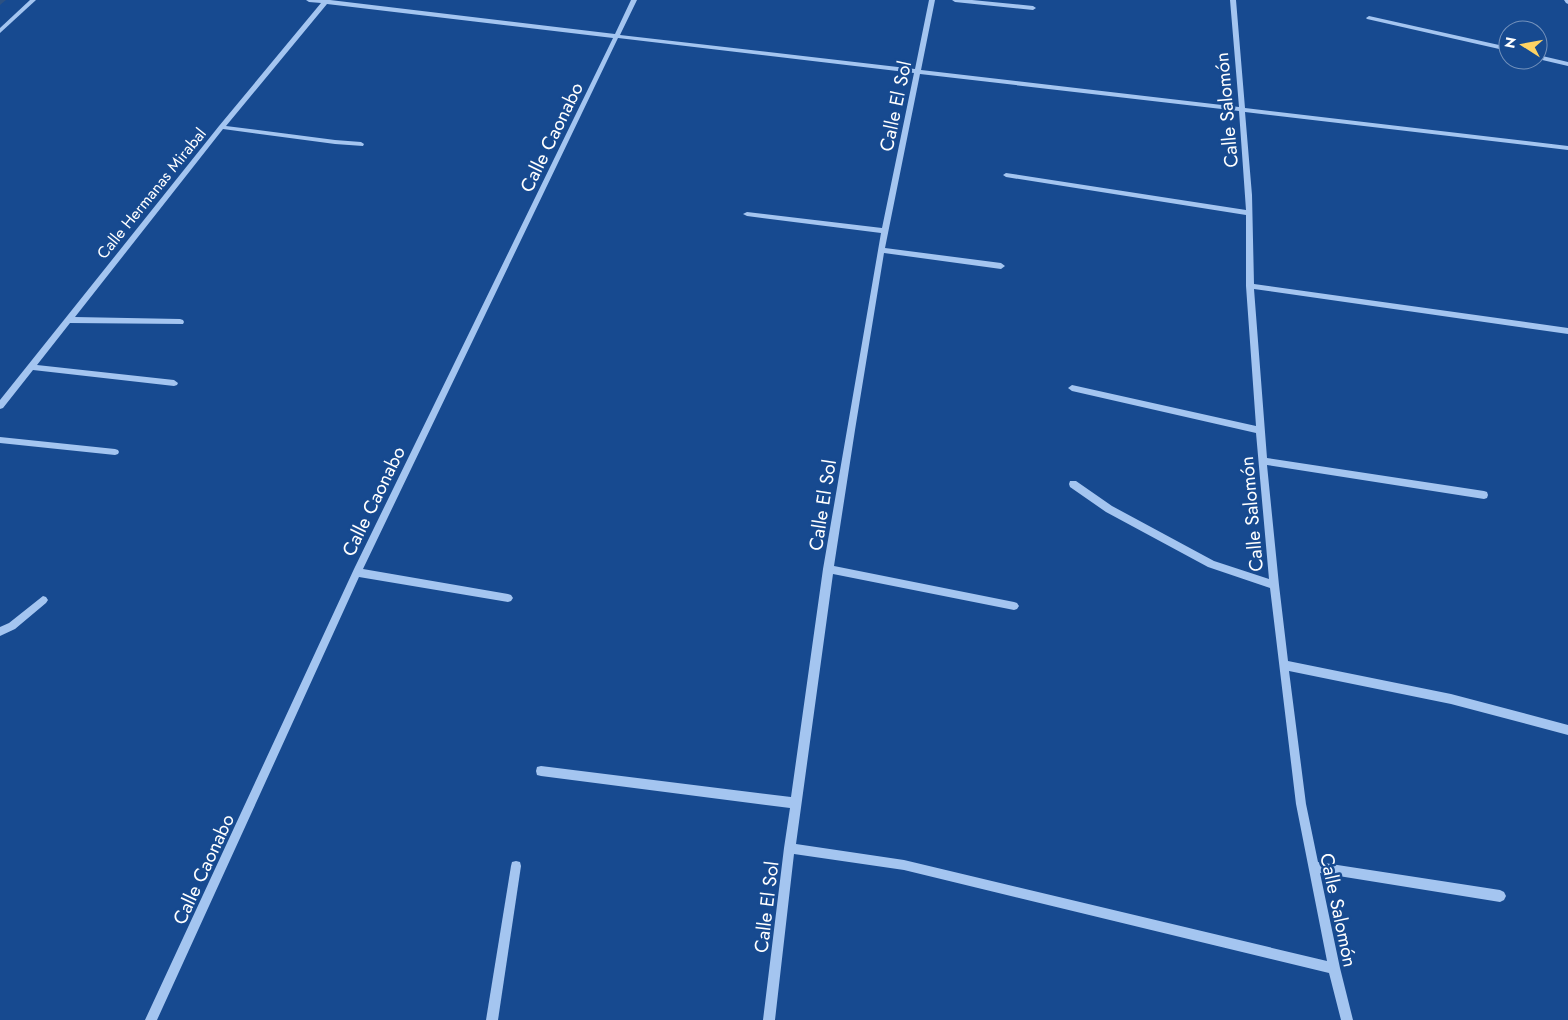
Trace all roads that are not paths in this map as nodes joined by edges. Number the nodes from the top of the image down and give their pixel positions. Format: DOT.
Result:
graph roads {
  1 [pos="33,0"];
  2 [pos="309,0"];
  3 [pos="634,0"];
  4 [pos="932,0"];
  5 [pos="954,0"];
  6 [pos="1233,0"];
  7 [pos="326,1"];
  8 [pos="1032,8"];
  9 [pos="1369,18"];
  10 [pos="0,31"];
  11 [pos="618,36"];
  12 [pos="1498,47"];
  13 [pos="1548,59"];
  14 [pos="1568,64"];
  15 [pos="919,73"];
  16 [pos="1243,110"];
  17 [pos="221,126"];
  18 [pos="361,144"];
  19 [pos="1568,148"];
  20 [pos="1006,175"];
  21 [pos="1248,213"];
  22 [pos="747,214"];
  23 [pos="884,231"];
  24 [pos="881,250"];
  25 [pos="1001,266"];
  26 [pos="1250,286"];
  27 [pos="67,320"];
  28 [pos="180,322"];
  29 [pos="1568,332"];
  30 [pos="31,367"];
  31 [pos="174,383"];
  32 [pos="1072,388"];
  33 [pos="0,406"];
  34 [pos="1260,430"];
  35 [pos="0,440"];
  36 [pos="115,452"];
  37 [pos="1263,461"];
  38 [pos="1073,484"];
  39 [pos="1484,495"];
  40 [pos="828,569"];
  41 [pos="357,572"];
  42 [pos="1274,586"];
  43 [pos="508,598"];
  44 [pos="43,600"];
  45 [pos="1014,606"];
  46 [pos="0,632"];
  47 [pos="1285,665"];
  48 [pos="1568,730"];
  49 [pos="541,771"];
  50 [pos="794,803"];
  51 [pos="789,848"];
  52 [pos="516,866"];
  53 [pos="1314,866"];
  54 [pos="1500,896"];
  55 [pos="1334,968"];
  56 [pos="151,1020"];
  57 [pos="492,1020"];
  58 [pos="769,1020"];
  59 [pos="1347,1020"];
  1 -- 10 [label="street"];
  2 -- 7 [label="street"];
  3 -- 11 [label="street, Calle Caonabo"];
  4 -- 15 [label="street, Calle El Sol"];
  5 -- 8 [label="street"];
  6 -- 16 [label="street, Calle Salomón"];
  7 -- 11 [label="street"];
  7 -- 17 [label="street, Calle Hermanas Mirabal"];
  9 -- 12 [label="lane"];
  11 -- 15 [label="street"];
  11 -- 41 [label="street, Calle Caonabo"];
  13 -- 14 [label="street"];
  15 -- 16 [label="street"];
  15 -- 23 [label="street, Calle El Sol"];
  16 -- 19 [label="street"];
  16 -- 21 [label="street, Calle Salomón"];
  17 -- 18 [label="street"];
  17 -- 27 [label="street, Calle Hermanas Mirabal"];
  20 -- 21 [label="street"];
  21 -- 26 [label="street, Calle Salomón"];
  22 -- 23 [label="street"];
  23 -- 24 [label="street, Calle El Sol"];
  24 -- 25 [label="lane"];
  24 -- 40 [label="street, Calle El Sol"];
  26 -- 29 [label="street"];
  26 -- 34 [label="street, Calle Salomón"];
  27 -- 28 [label="street"];
  27 -- 30 [label="street, Calle Hermanas Mirabal"];
  30 -- 31 [label="street"];
  30 -- 33 [label="street, Calle Hermanas Mirabal"];
  32 -- 34 [label="street"];
  34 -- 37 [label="street, Calle Salomón"];
  35 -- 36 [label="street"];
  37 -- 39 [label="street"];
  37 -- 42 [label="street, Calle Salomón"];
  38 -- 42 [label="street"];
  40 -- 45 [label="street"];
  40 -- 50 [label="street, Calle El Sol"];
  41 -- 43 [label="street"];
  41 -- 56 [label="street, Calle Caonabo"];
  42 -- 47 [label="street, Calle Salomón"];
  44 -- 46 [label="street"];
  47 -- 48 [label="street"];
  47 -- 53 [label="street, Calle Salomón"];
  49 -- 50 [label="lane"];
  50 -- 51 [label="street, Calle El Sol"];
  51 -- 55 [label="street"];
  51 -- 58 [label="street, Calle El Sol"];
  52 -- 57 [label="lane"];
  53 -- 54 [label="street"];
  53 -- 55 [label="street, Calle Salomón"];
  55 -- 59 [label="street, Calle Salomón"];
}
